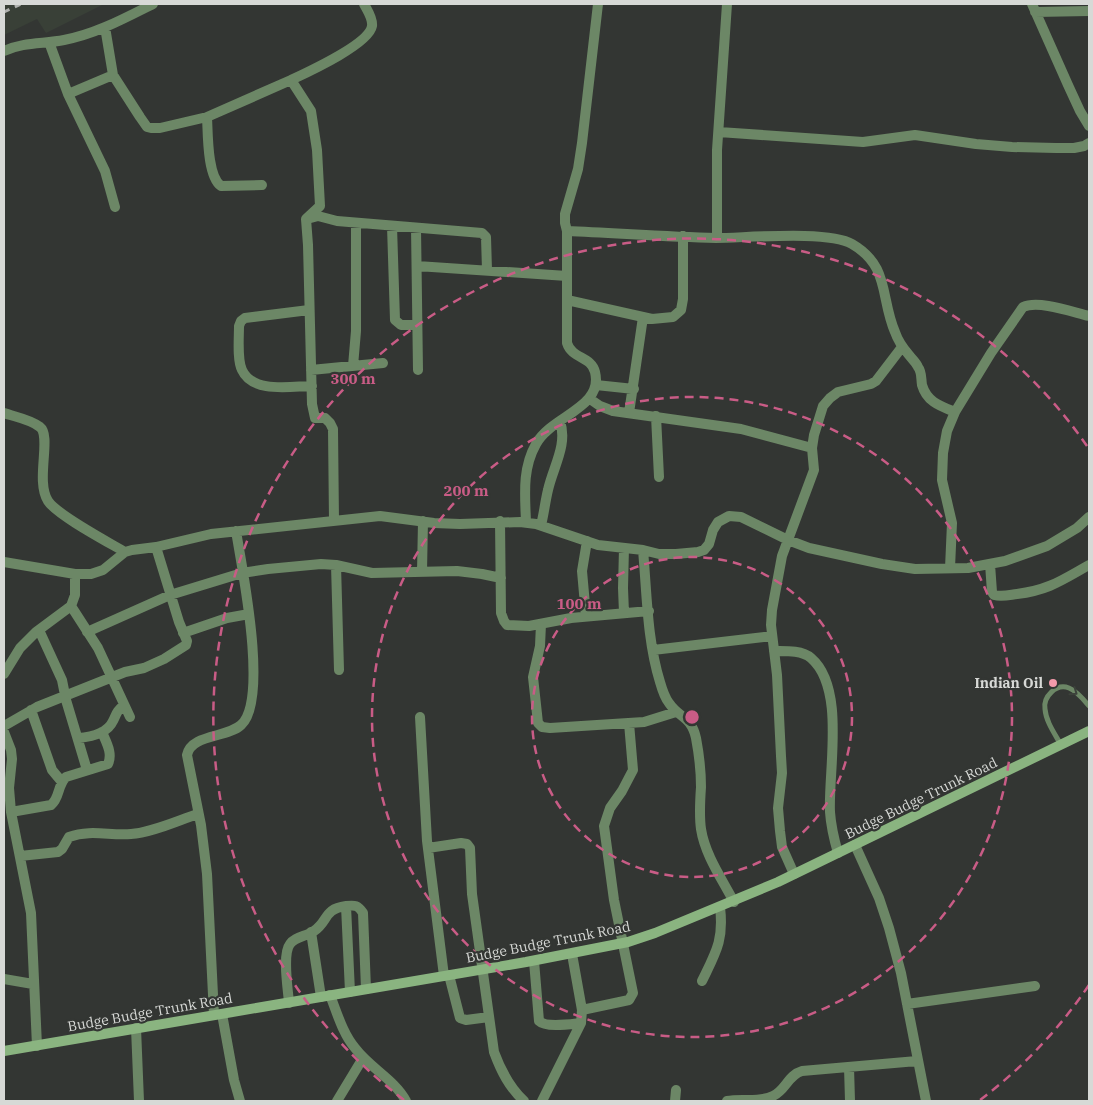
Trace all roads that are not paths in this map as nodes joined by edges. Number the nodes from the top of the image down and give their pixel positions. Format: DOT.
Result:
graph roads {
  1 [pos="153,4"];
  2 [pos="598,4"];
  3 [pos="727,4"];
  4 [pos="368,5"];
  5 [pos="1034,8"];
  6 [pos="1089,11"];
  7 [pos="105,27"];
  8 [pos="50,42"];
  9 [pos="4,51"];
  10 [pos="113,75"];
  11 [pos="291,80"];
  12 [pos="68,94"];
  13 [pos="207,117"];
  14 [pos="1089,126"];
  15 [pos="719,132"];
  16 [pos="1089,142"];
  17 [pos="262,185"];
  18 [pos="115,207"];
  19 [pos="319,211"];
  20 [pos="356,223"];
  21 [pos="392,226"];
  22 [pos="416,228"];
  23 [pos="567,231"];
  24 [pos="683,236"];
  25 [pos="716,238"];
  26 [pos="417,266"];
  27 [pos="487,270"];
  28 [pos="567,276"];
  29 [pos="567,300"];
  30 [pos="309,310"];
  31 [pos="1089,316"];
  32 [pos="643,317"];
  33 [pos="417,325"];
  34 [pos="902,347"];
  35 [pos="383,363"];
  36 [pos="353,366"];
  37 [pos="311,370"];
  38 [pos="418,370"];
  39 [pos="596,385"];
  40 [pos="312,386"];
  41 [pos="634,388"];
  42 [pos="590,399"];
  43 [pos="955,412"];
  44 [pos="4,413"];
  45 [pos="630,413"];
  46 [pos="656,416"];
  47 [pos="560,421"];
  48 [pos="812,448"];
  49 [pos="659,478"];
  50 [pos="1088,520"];
  51 [pos="334,521"];
  52 [pos="423,522"];
  53 [pos="500,522"];
  54 [pos="526,522"];
  55 [pos="542,525"];
  56 [pos="236,531"];
  57 [pos="788,540"];
  58 [pos="587,542"];
  59 [pos="156,547"];
  60 [pos="624,548"];
  61 [pos="644,550"];
  62 [pos="125,552"];
  63 [pos="4,562"];
  64 [pos="990,564"];
  65 [pos="336,565"];
  66 [pos="1089,565"];
  67 [pos="950,568"];
  68 [pos="242,572"];
  69 [pos="422,572"];
  70 [pos="75,574"];
  71 [pos="501,578"];
  72 [pos="170,595"];
  73 [pos="71,606"];
  74 [pos="649,611"];
  75 [pos="624,613"];
  76 [pos="249,614"];
  77 [pos="586,616"];
  78 [pos="541,624"];
  79 [pos="39,630"];
  80 [pos="87,632"];
  81 [pos="183,633"];
  82 [pos="772,636"];
  83 [pos="653,650"];
  84 [pos="774,651"];
  85 [pos="339,670"];
  86 [pos="4,674"];
  87 [pos="112,676"];
  88 [pos="65,695"];
  89 [pos="124,705"];
  90 [pos="1089,706"];
  91 [pos="31,710"];
  92 [pos="676,712"];
  93 [pos="420,717"];
  94 [pos="130,718"];
  95 [pos="629,723"];
  96 [pos="4,726"];
  97 [pos="1089,731"];
  98 [pos="4,732"];
  99 [pos="102,732"];
  100 [pos="78,738"];
  101 [pos="1061,745"];
  102 [pos="87,770"];
  103 [pos="62,782"];
  104 [pos="11,812"];
  105 [pos="198,814"];
  106 [pos="855,845"];
  107 [pos="428,848"];
  108 [pos="838,853"];
  109 [pos="20,856"];
  110 [pos="794,874"];
  111 [pos="734,902"];
  112 [pos="346,906"];
  113 [pos="720,907"];
  114 [pos="312,932"];
  115 [pos="624,943"];
  116 [pos="572,954"];
  117 [pos="534,961"];
  118 [pos="482,970"];
  119 [pos="447,976"];
  120 [pos="4,979"];
  121 [pos="702,980"];
  122 [pos="33,984"];
  123 [pos="1034,986"];
  124 [pos="366,989"];
  125 [pos="350,992"];
  126 [pos="326,996"];
  127 [pos="289,1002"];
  128 [pos="907,1004"];
  129 [pos="582,1010"];
  130 [pos="218,1014"];
  131 [pos="489,1016"];
  132 [pos="581,1023"];
  133 [pos="136,1028"];
  134 [pos="37,1046"];
  135 [pos="4,1051"];
  136 [pos="363,1058"];
  137 [pos="917,1061"];
  138 [pos="848,1067"];
  139 [pos="676,1090"];
  140 [pos="139,1101"];
  141 [pos="240,1101"];
  142 [pos="336,1101"];
  143 [pos="406,1101"];
  144 [pos="524,1101"];
  145 [pos="542,1101"];
  146 [pos="675,1101"];
  147 [pos="727,1101"];
  148 [pos="850,1101"];
  149 [pos="926,1101"];
  1 -- 7 [label="street"];
  2 -- 23 [label="street"];
  3 -- 15 [label="street"];
  4 -- 11 [label="street"];
  5 -- 6 [label="street"];
  5 -- 14 [label="street"];
  7 -- 8 [label="street"];
  7 -- 10 [label="street"];
  8 -- 9 [label="street"];
  8 -- 12 [label="street"];
  10 -- 12 [label="street"];
  10 -- 13 [label="street"];
  11 -- 13 [label="street"];
  11 -- 19 [label="street"];
  12 -- 18 [label="street"];
  13 -- 17 [label="street"];
  15 -- 16 [label="street"];
  15 -- 25 [label="street"];
  19 -- 20 [label="street"];
  19 -- 30 [label="street"];
  20 -- 21 [label="street"];
  20 -- 36 [label="street"];
  21 -- 22 [label="street"];
  21 -- 33 [label="street"];
  22 -- 26 [label="street"];
  22 -- 27 [label="street"];
  23 -- 24 [label="street"];
  23 -- 28 [label="street"];
  24 -- 25 [label="street"];
  24 -- 32 [label="street"];
  25 -- 34 [label="street"];
  26 -- 27 [label="street"];
  26 -- 33 [label="street"];
  27 -- 28 [label="street"];
  28 -- 29 [label="street"];
  29 -- 32 [label="street"];
  29 -- 39 [label="street"];
  30 -- 37 [label="street"];
  30 -- 40 [label="street"];
  31 -- 43 [label="street"];
  32 -- 41 [label="street"];
  33 -- 38 [label="street"];
  34 -- 43 [label="street"];
  34 -- 48 [label="street"];
  35 -- 36 [label="street"];
  36 -- 37 [label="street"];
  37 -- 40 [label="street"];
  39 -- 41 [label="street"];
  39 -- 42 [label="street"];
  40 -- 51 [label="street"];
  41 -- 45 [label="street"];
  42 -- 45 [label="street"];
  42 -- 47 [label="street"];
  43 -- 67 [label="street"];
  44 -- 62 [label="street"];
  45 -- 46 [label="street"];
  46 -- 48 [label="street"];
  46 -- 49 [label="street"];
  47 -- 54 [label="street"];
  47 -- 55 [label="street"];
  48 -- 57 [label="street"];
  50 -- 64 [label="street"];
  51 -- 52 [label="street"];
  51 -- 56 [label="street"];
  52 -- 53 [label="street"];
  52 -- 69 [label="street"];
  53 -- 54 [label="street"];
  53 -- 71 [label="street"];
  54 -- 55 [label="street"];
  55 -- 58 [label="street"];
  56 -- 59 [label="street"];
  56 -- 68 [label="street"];
  57 -- 61 [label="street"];
  57 -- 67 [label="street"];
  57 -- 82 [label="street"];
  58 -- 60 [label="street"];
  58 -- 77 [label="street"];
  59 -- 62 [label="street"];
  59 -- 72 [label="street"];
  60 -- 61 [label="street"];
  60 -- 75 [label="street"];
  61 -- 74 [label="street"];
  62 -- 70 [label="street"];
  63 -- 70 [label="street"];
  64 -- 66 [label="street"];
  64 -- 67 [label="street"];
  65 -- 68 [label="street"];
  65 -- 69 [label="street"];
  65 -- 85 [label="street"];
  68 -- 72 [label="street"];
  68 -- 76 [label="street"];
  69 -- 71 [label="street"];
  70 -- 73 [label="street"];
  71 -- 78 [label="street"];
  72 -- 80 [label="street"];
  72 -- 81 [label="street"];
  73 -- 79 [label="street"];
  73 -- 80 [label="street"];
  74 -- 75 [label="street"];
  74 -- 83 [label="street"];
  75 -- 77 [label="street"];
  76 -- 81 [label="street"];
  76 -- 105 [label="street"];
  77 -- 78 [label="street"];
  78 -- 95 [label="street"];
  79 -- 86 [label="street"];
  79 -- 88 [label="street"];
  80 -- 87 [label="street"];
  81 -- 87 [label="street"];
  82 -- 83 [label="street"];
  82 -- 84 [label="street"];
  83 -- 92 [label="street"];
  84 -- 108 [label="street"];
  84 -- 110 [label="street"];
  87 -- 88 [label="street"];
  87 -- 89 [label="street"];
  88 -- 91 [label="street"];
  88 -- 100 [label="street"];
  89 -- 94 [label="street"];
  89 -- 99 [label="street"];
  101 -- 90 [label="lane, one-way"];
  91 -- 96 [label="street"];
  91 -- 103 [label="street"];
  92 -- 95 [label="street"];
  92 -- 111 [label="street"];
  93 -- 107 [label="street"];
  95 -- 115 [label="street"];
  97 -- 101 [label="main road, Budge Budge Trunk Road"];
  98 -- 104 [label="street"];
  99 -- 100 [label="street"];
  99 -- 102 [label="street"];
  100 -- 102 [label="street"];
  101 -- 106 [label="main road, Budge Budge Trunk Road"];
  102 -- 103 [label="street"];
  103 -- 104 [label="street"];
  104 -- 109 [label="street"];
  105 -- 109 [label="street"];
  105 -- 130 [label="street"];
  106 -- 108 [label="main road, Budge Budge Trunk Road"];
  106 -- 128 [label="street"];
  107 -- 118 [label="street"];
  107 -- 119 [label="street"];
  108 -- 110 [label="main road, Budge Budge Trunk Road"];
  109 -- 122 [label="street"];
  110 -- 111 [label="main road, Budge Budge Trunk Road"];
  111 -- 113 [label="main road, Budge Budge Trunk Road"];
  112 -- 114 [label="street"];
  112 -- 124 [label="street"];
  112 -- 125 [label="street"];
  113 -- 115 [label="main road, Budge Budge Trunk Road"];
  113 -- 121 [label="street"];
  114 -- 126 [label="street"];
  114 -- 127 [label="street"];
  115 -- 116 [label="main road, Budge Budge Trunk Road"];
  115 -- 129 [label="street"];
  116 -- 117 [label="main road, Budge Budge Trunk Road"];
  116 -- 129 [label="street"];
  117 -- 118 [label="main road, Budge Budge Trunk Road"];
  117 -- 132 [label="street"];
  118 -- 119 [label="main road, Budge Budge Trunk Road"];
  118 -- 131 [label="street"];
  119 -- 124 [label="main road, Budge Budge Trunk Road"];
  119 -- 131 [label="street"];
  120 -- 122 [label="street"];
  122 -- 134 [label="street"];
  123 -- 128 [label="street"];
  124 -- 125 [label="main road, Budge Budge Trunk Road"];
  125 -- 126 [label="main road, Budge Budge Trunk Road"];
  126 -- 127 [label="main road, Budge Budge Trunk Road"];
  126 -- 136 [label="street"];
  127 -- 130 [label="main road, Budge Budge Trunk Road"];
  128 -- 137 [label="street"];
  129 -- 132 [label="street"];
  130 -- 133 [label="main road, Budge Budge Trunk Road"];
  130 -- 141 [label="street"];
  131 -- 144 [label="street"];
  132 -- 145 [label="street"];
  133 -- 134 [label="main road, Budge Budge Trunk Road"];
  133 -- 140 [label="street"];
  134 -- 135 [label="main road, Budge Budge Trunk Road"];
  136 -- 142 [label="street"];
  136 -- 143 [label="street"];
  137 -- 138 [label="street"];
  137 -- 149 [label="street"];
  138 -- 147 [label="street"];
  138 -- 148 [label="street"];
  139 -- 146 [label="street"];
}
